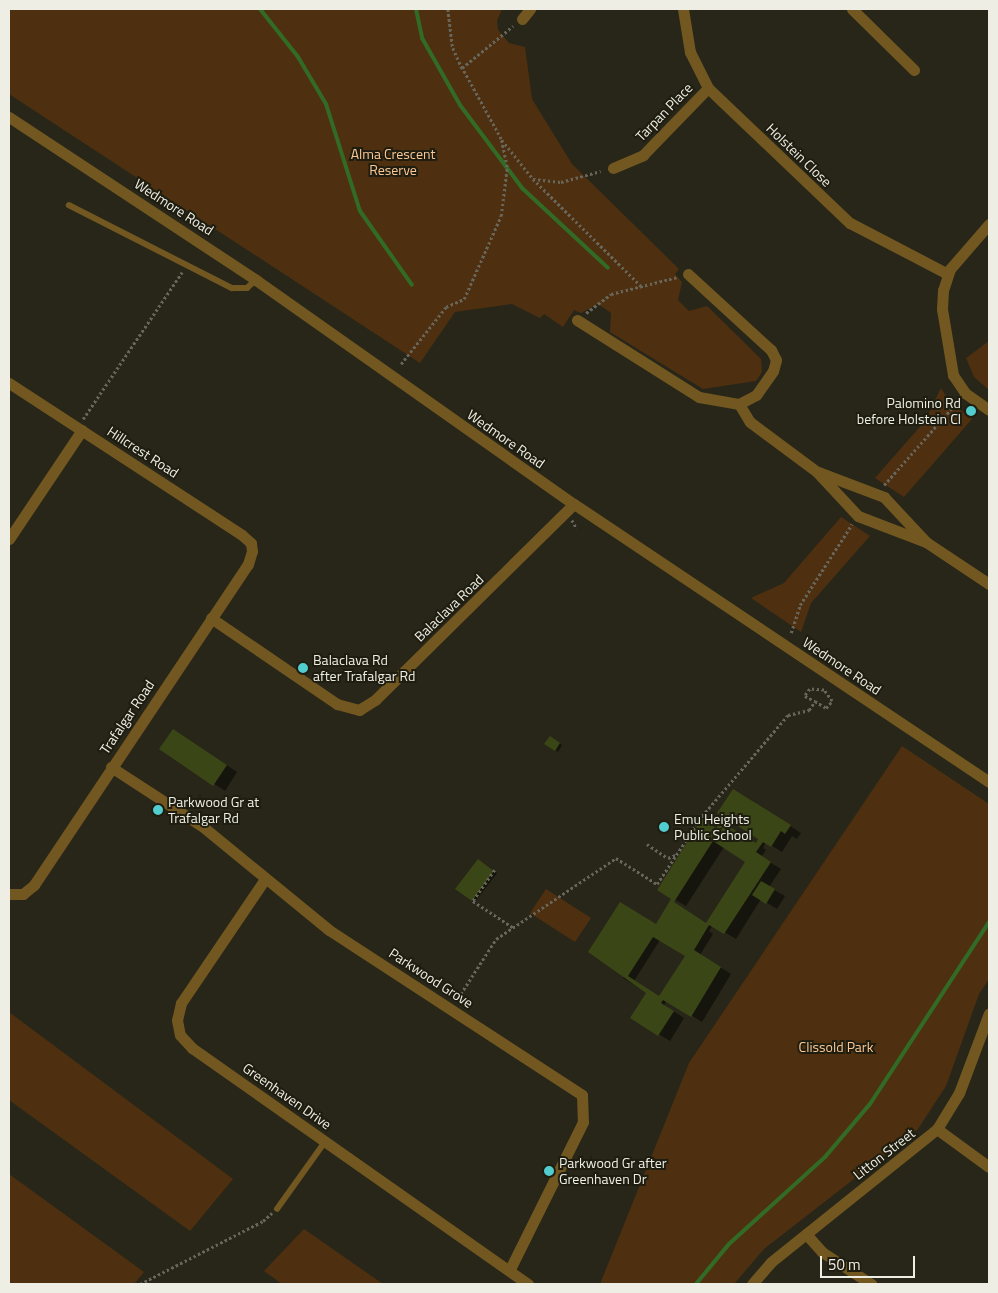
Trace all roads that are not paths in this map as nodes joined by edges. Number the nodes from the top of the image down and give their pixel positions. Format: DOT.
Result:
graph roads {
  1 [pos="530,9"];
  2 [pos="683,9"];
  3 [pos="852,9"];
  4 [pos="522,19"];
  5 [pos="914,70"];
  6 [pos="708,88"];
  7 [pos="9,117"];
  8 [pos="612,168"];
  9 [pos="69,205"];
  10 [pos="989,224"];
  11 [pos="688,274"];
  12 [pos="948,274"];
  13 [pos="256,280"];
  14 [pos="577,320"];
  15 [pos="9,383"];
  16 [pos="739,404"];
  17 [pos="989,410"];
  18 [pos="80,429"];
  19 [pos="817,472"];
  20 [pos="574,504"];
  21 [pos="9,539"];
  22 [pos="926,542"];
  23 [pos="252,551"];
  24 [pos="989,584"];
  25 [pos="211,618"];
  26 [pos="111,767"];
  27 [pos="989,782"];
  28 [pos="265,879"];
  29 [pos="14,894"];
  30 [pos="989,1012"];
  31 [pos="937,1129"];
  32 [pos="325,1142"];
  33 [pos="989,1167"];
  34 [pos="277,1209"];
  35 [pos="806,1234"];
  36 [pos="509,1271"];
  37 [pos="528,1284"];
  38 [pos="752,1284"];
  39 [pos="871,1284"];
  1 -- 4 [label="street"];
  2 -- 6 [label="street, Holstein Close"];
  3 -- 5 [label="street"];
  6 -- 8 [label="street, Tarpan Place"];
  6 -- 12 [label="street, Holstein Close"];
  7 -- 13 [label="street, Wedmore Road"];
  9 -- 13 [label="lane"];
  10 -- 12 [label="street"];
  11 -- 16 [label="street"];
  12 -- 17 [label="street"];
  13 -- 20 [label="street, Wedmore Road"];
  14 -- 16 [label="street"];
  15 -- 18 [label="street, Hillcrest Road"];
  16 -- 19 [label="street"];
  18 -- 21 [label="street"];
  18 -- 23 [label="street, Hillcrest Road"];
  19 -- 22 [label="street"];
  19 -- 22 [label="street"];
  20 -- 25 [label="street, Balaclava Road"];
  20 -- 27 [label="street, Wedmore Road"];
  22 -- 24 [label="street"];
  23 -- 25 [label="street, Trafalgar Road"];
  25 -- 26 [label="street, Trafalgar Road"];
  26 -- 28 [label="street, Parkwood Grove"];
  26 -- 29 [label="street, Trafalgar Road"];
  28 -- 32 [label="street, Greenhaven Drive"];
  28 -- 36 [label="street, Parkwood Grove"];
  30 -- 31 [label="street, Litton Street"];
  31 -- 33 [label="street"];
  31 -- 35 [label="street, Litton Street"];
  32 -- 34 [label="lane"];
  32 -- 36 [label="street, Greenhaven Drive"];
  35 -- 38 [label="street, Litton Street"];
  35 -- 39 [label="street"];
  36 -- 37 [label="street, Greenhaven Drive"];
}
